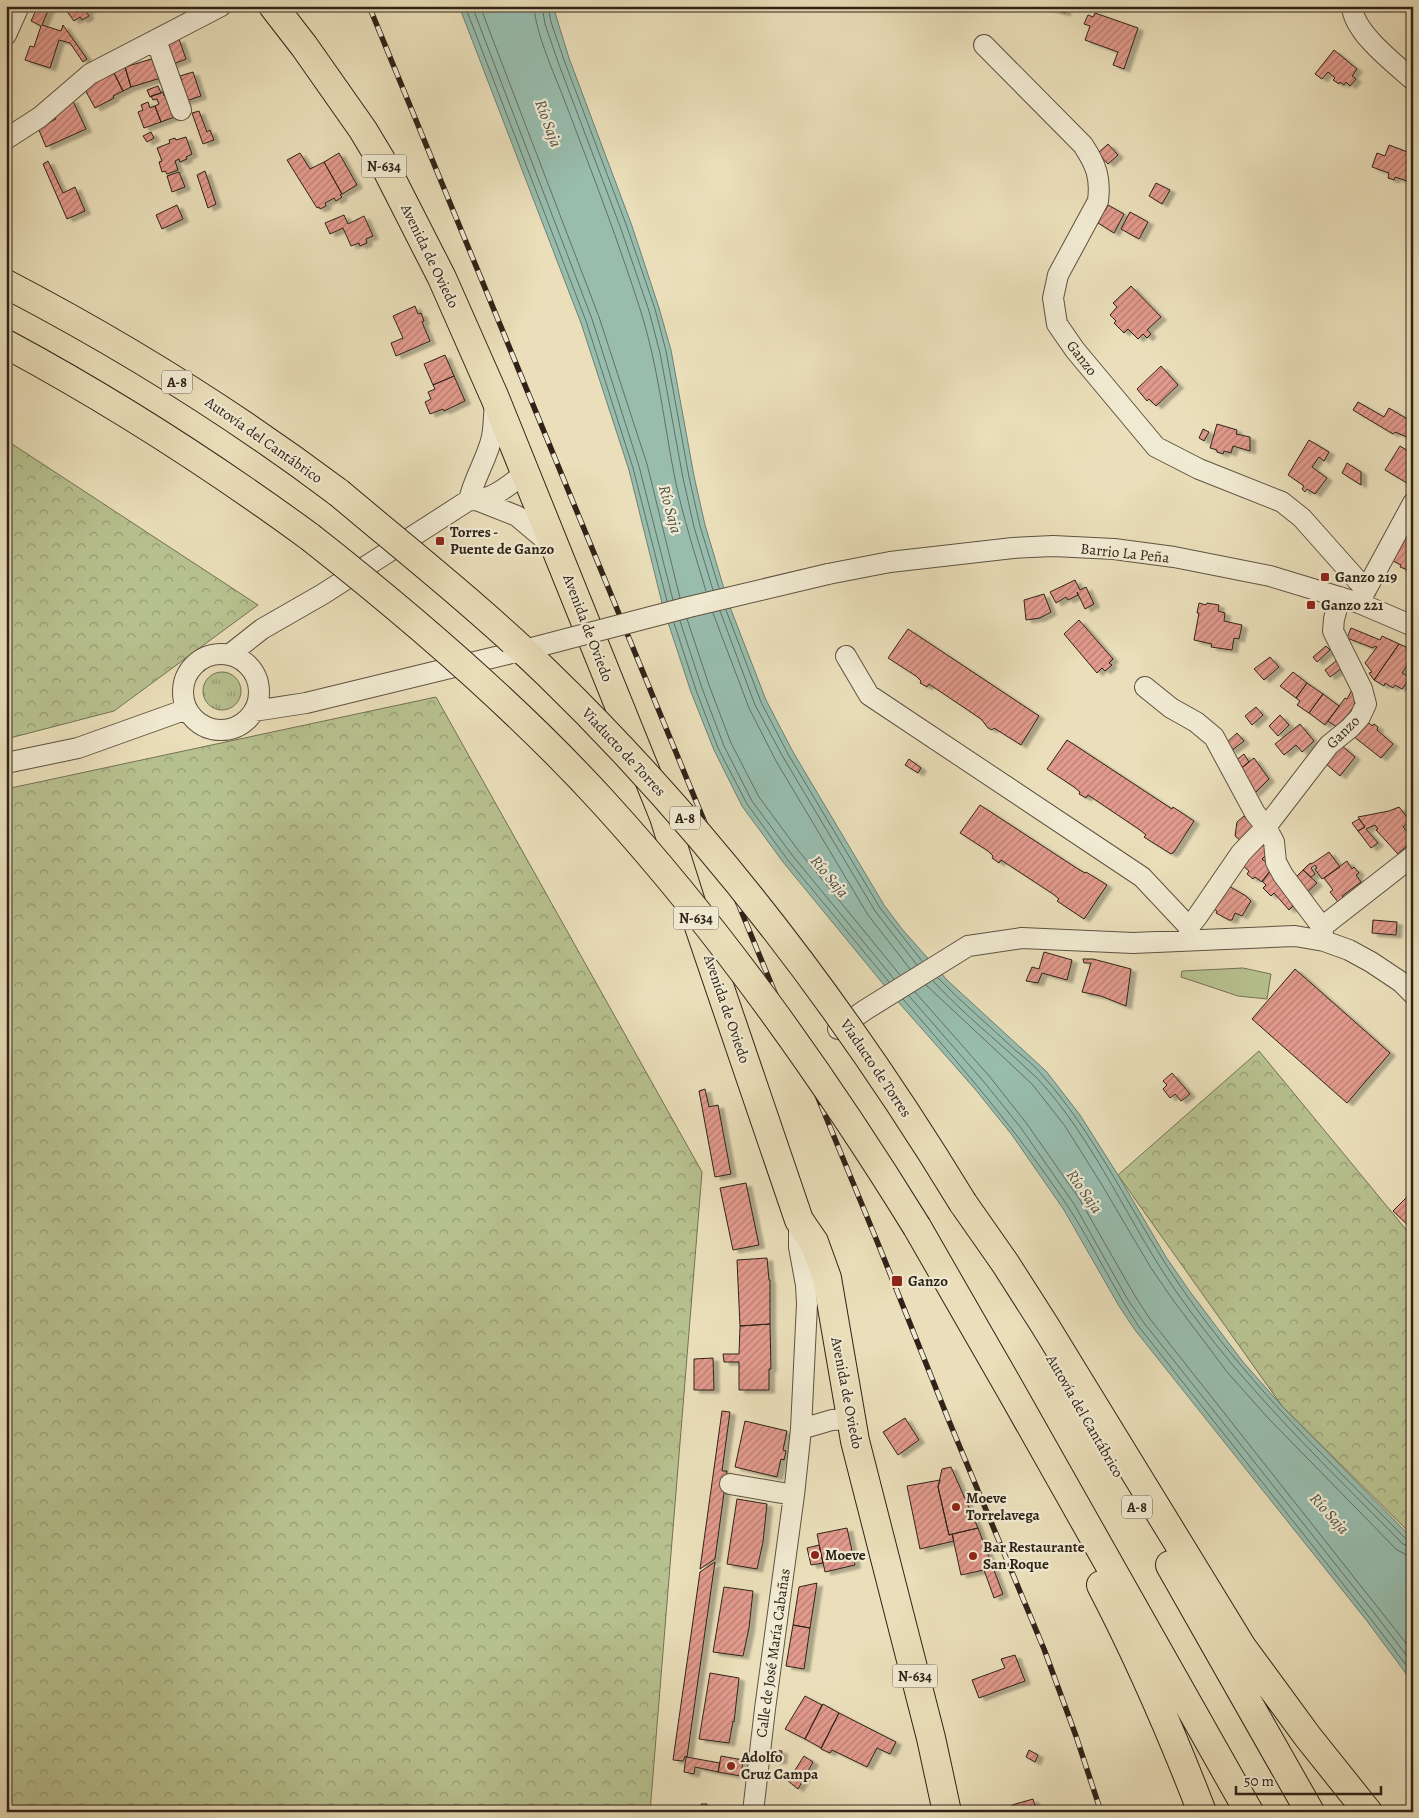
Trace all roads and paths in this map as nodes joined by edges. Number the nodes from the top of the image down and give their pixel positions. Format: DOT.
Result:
graph roads {
  1 [pos="18,6"];
  2 [pos="220,6"];
  3 [pos="273,6"];
  4 [pos="1352,6"];
  5 [pos="6,35"];
  6 [pos="156,40"];
  7 [pos="984,45"];
  8 [pos="1413,80"];
  9 [pos="181,110"];
  10 [pos="6,139"];
  11 [pos="6,284"];
  12 [pos="6,344"];
  13 [pos="495,398"];
  14 [pos="526,472"];
  15 [pos="338,493"];
  16 [pos="473,496"];
  17 [pos="1413,503"];
  18 [pos="557,549"];
  19 [pos="1363,597"];
  20 [pos="1340,598"];
  21 [pos="1413,626"];
  22 [pos="230,655"];
  23 [pos="846,656"];
  24 [pos="1145,687"];
  25 [pos="187,710"];
  26 [pos="254,711"];
  27 [pos="6,763"];
  28 [pos="1266,827"];
  29 [pos="1413,856"];
  30 [pos="1189,934"];
  31 [pos="1323,934"];
  32 [pos="1409,986"];
  33 [pos="838,1029"];
  34 [pos="963,1203"];
  35 [pos="799,1220"];
  36 [pos="920,1233"];
  37 [pos="851,1419"];
  38 [pos="801,1429"];
  39 [pos="730,1484"];
  40 [pos="794,1495"];
  41 [pos="753,1812"];
  42 [pos="947,1812"];
  43 [pos="1202,1812"];
  44 [pos="1249,1812"];
  45 [pos="1310,1812"];
  46 [pos="1368,1812"];
  1 -- 5 [label="street"];
  2 -- 6 [label="street"];
  3 -- 13 [label="highway, Avenida de Oviedo / N-634"];
  4 -- 8 [label="street"];
  6 -- 9 [label="street"];
  6 -- 10 [label="street"];
  7 -- 19 [label="street, Ganzo"];
  11 -- 15 [label="highway, Autovía del Cantábrico / A-8"];
  12 -- 36 [label="highway, bridge"];
  13 -- 14 [label="highway, Avenida de Oviedo / N-634"];
  13 -- 16 [label="street"];
  14 -- 16 [label="street"];
  14 -- 18 [label="highway, Avenida de Oviedo / N-634"];
  15 -- 34 [label="highway, Viaducto de Torres / A-8, bridge"];
  16 -- 18 [label="street"];
  16 -- 22 [label="street"];
  17 -- 19 [label="street"];
  18 -- 35 [label="highway, Avenida de Oviedo / N-634"];
  19 -- 20 [label="street, Barrio La Peña"];
  19 -- 21 [label="street, Barrio La Peña"];
  20 -- 26 [label="street, Barrio La Peña, bridge"];
  20 -- 28 [label="street, Ganzo"];
  22 -- 25 [label="street"];
  22 -- 26 [label="street"];
  23 -- 30 [label="street"];
  24 -- 28 [label="street"];
  25 -- 26 [label="street"];
  25 -- 27 [label="street"];
  28 -- 30 [label="street, Ganzo"];
  28 -- 31 [label="street"];
  29 -- 31 [label="street"];
  30 -- 31 [label="street"];
  30 -- 33 [label="street"];
  31 -- 32 [label="street"];
  34 -- 45 [label="highway, Autovía del Cantábrico / A-8"];
  34 -- 46 [label="highway"];
  35 -- 37 [label="highway, Avenida de Oviedo / N-634"];
  35 -- 38 [label="street, Calle de José María Cabañas"];
  36 -- 43 [label="highway"];
  36 -- 44 [label="highway"];
  37 -- 38 [label="street"];
  37 -- 42 [label="highway, Avenida de Oviedo / N-634"];
  38 -- 40 [label="street, Calle de José María Cabañas"];
  39 -- 40 [label="street"];
  40 -- 41 [label="street, Calle de José María Cabañas"];
}
